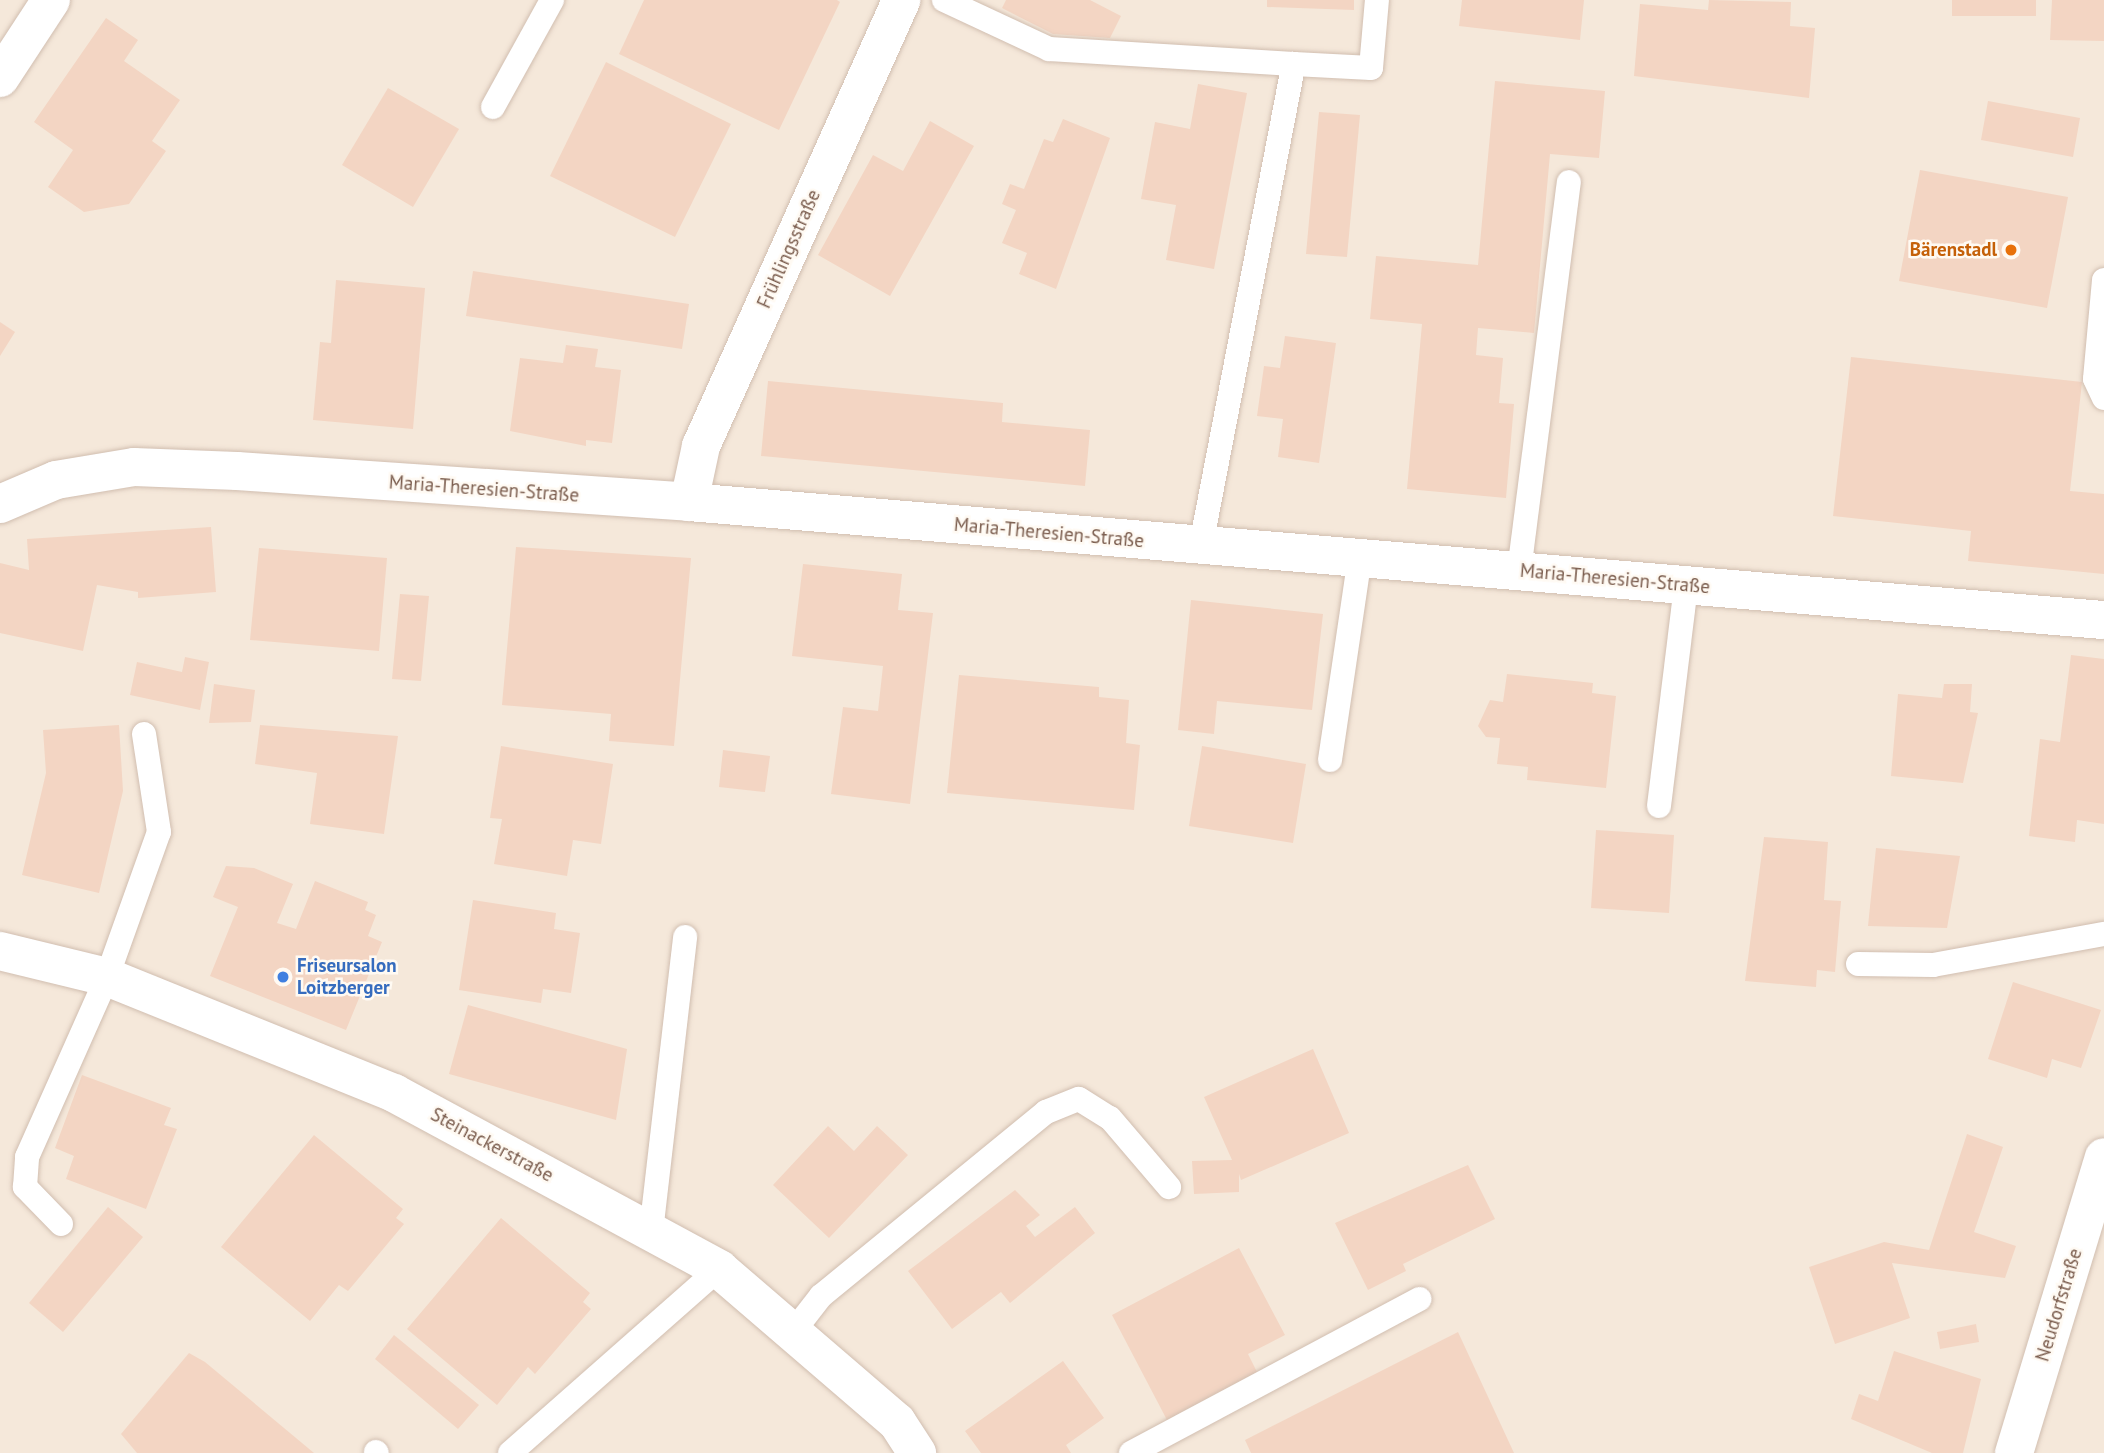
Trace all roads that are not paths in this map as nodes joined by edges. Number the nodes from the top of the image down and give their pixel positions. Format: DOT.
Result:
graph roads {
  1 [pos="51,0"];
  2 [pos="552,0"];
  3 [pos="901,0"];
  4 [pos="944,0"];
  5 [pos="1377,0"];
  6 [pos="1294,64"];
  7 [pos="0,78"];
  8 [pos="493,107"];
  9 [pos="1569,182"];
  10 [pos="2104,280"];
  11 [pos="2104,398"];
  12 [pos="689,502"];
  13 [pos="0,504"];
  14 [pos="1201,545"];
  15 [pos="1360,558"];
  16 [pos="1519,571"];
  17 [pos="1686,585"];
  18 [pos="2104,620"];
  19 [pos="144,734"];
  20 [pos="1329,760"];
  21 [pos="1659,806"];
  22 [pos="2104,934"];
  23 [pos="685,937"];
  24 [pos="0,951"];
  25 [pos="1858,964"];
  26 [pos="107,977"];
  27 [pos="2104,1157"];
  28 [pos="1169,1187"];
  29 [pos="61,1224"];
  30 [pos="651,1232"];
  31 [pos="719,1269"];
  32 [pos="1420,1299"];
  33 [pos="793,1332"];
  34 [pos="510,1453"];
  35 [pos="917,1453"];
  36 [pos="1130,1453"];
  37 [pos="2014,1453"];
  1 -- 7 [label="street"];
  2 -- 8 [label="lane"];
  3 -- 12 [label="street, Frühlingsstraße"];
  4 -- 6 [label="lane"];
  5 -- 6 [label="lane"];
  6 -- 14 [label="lane"];
  9 -- 16 [label="lane"];
  10 -- 11 [label="lane"];
  12 -- 13 [label="street, Maria-Theresien-Straße"];
  12 -- 14 [label="street, Maria-Theresien-Straße"];
  14 -- 15 [label="street, Maria-Theresien-Straße"];
  15 -- 16 [label="street, Maria-Theresien-Straße"];
  15 -- 20 [label="lane"];
  16 -- 17 [label="street, Maria-Theresien-Straße"];
  17 -- 18 [label="street, Maria-Theresien-Straße"];
  17 -- 21 [label="lane"];
  19 -- 26 [label="lane"];
  22 -- 25 [label="lane"];
  23 -- 30 [label="lane"];
  24 -- 26 [label="street, Steinackerstraße"];
  26 -- 29 [label="lane"];
  26 -- 30 [label="street, Steinackerstraße"];
  27 -- 37 [label="street, Neudorfstraße"];
  28 -- 33 [label="lane"];
  30 -- 31 [label="street, Steinackerstraße"];
  31 -- 33 [label="street, Steinackerstraße"];
  31 -- 34 [label="lane"];
  32 -- 36 [label="lane"];
  33 -- 35 [label="street, Steinackerstraße"];
}
